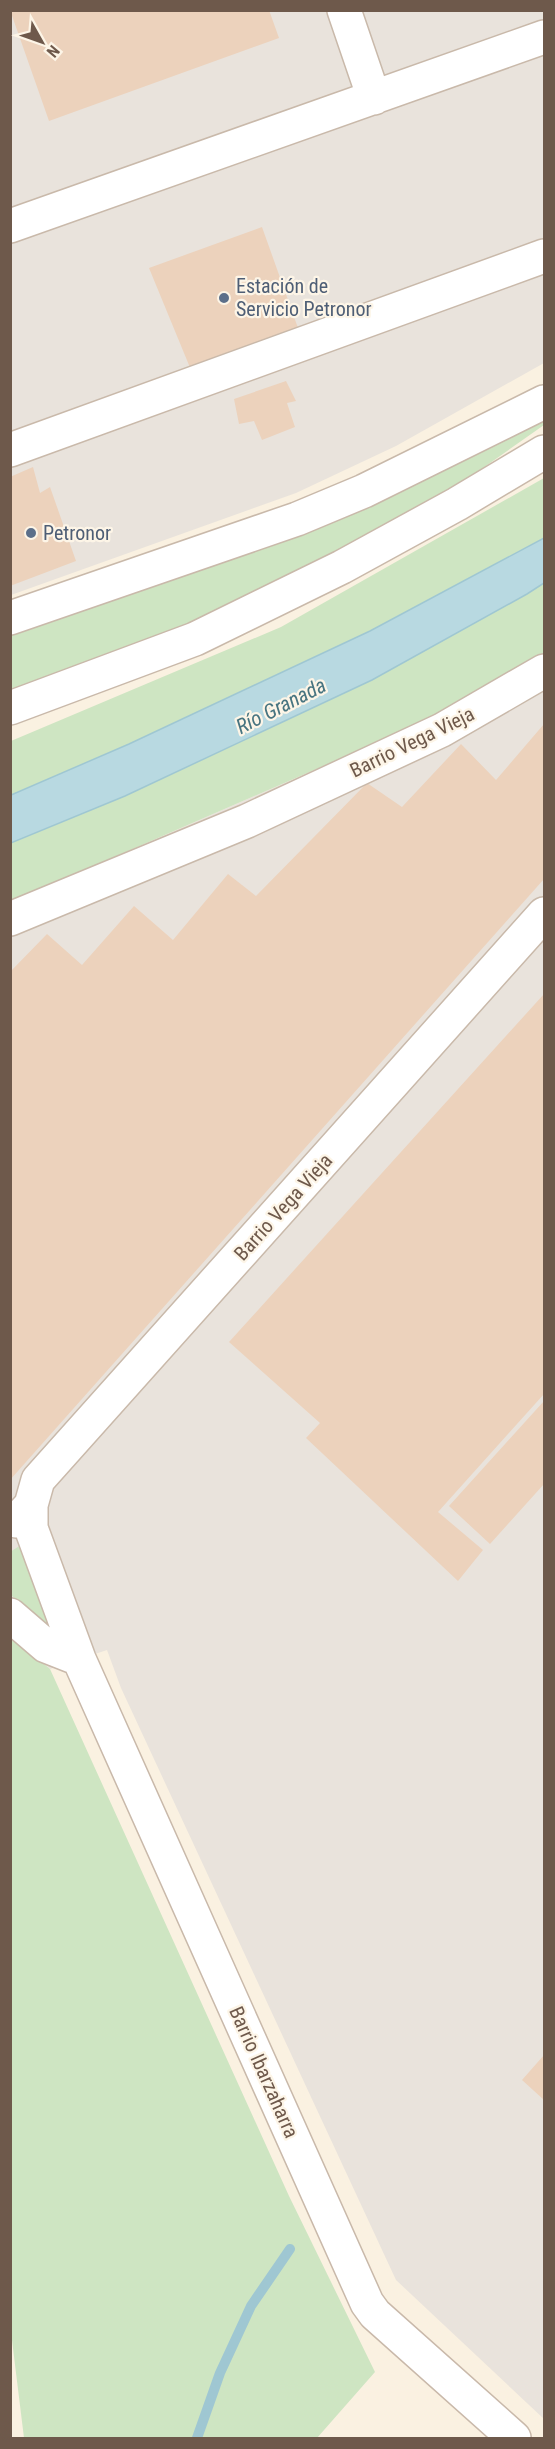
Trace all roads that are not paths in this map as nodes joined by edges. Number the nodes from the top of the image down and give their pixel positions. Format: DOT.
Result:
graph roads {
  1 [pos="344,10"];
  2 [pos="544,37"];
  3 [pos="375,98"];
  4 [pos="10,226"];
  5 [pos="544,256"];
  6 [pos="544,402"];
  7 [pos="544,436"];
  8 [pos="10,450"];
  9 [pos="544,452"];
  10 [pos="457,504"];
  11 [pos="10,618"];
  12 [pos="544,671"];
  13 [pos="10,708"];
  14 [pos="544,914"];
  15 [pos="10,919"];
  16 [pos="21,1516"];
  17 [pos="10,1615"];
  18 [pos="79,1659"];
  19 [pos="514,2439"];
  1 -- 3 [label="street"];
  2 -- 3 [label="street"];
  3 -- 4 [label="street"];
  5 -- 8 [label="street"];
  6 -- 11 [label="street"];
  7 -- 10 [label="street"];
  9 -- 10 [label="street"];
  10 -- 13 [label="street"];
  12 -- 15 [label="street, Barrio Vega Vieja"];
  14 -- 16 [label="street, Barrio Vega Vieja"];
  16 -- 18 [label="street, Barrio Vega Vieja"];
  17 -- 18 [label="street"];
  18 -- 19 [label="street, Barrio Ibarzaharra"];
}
